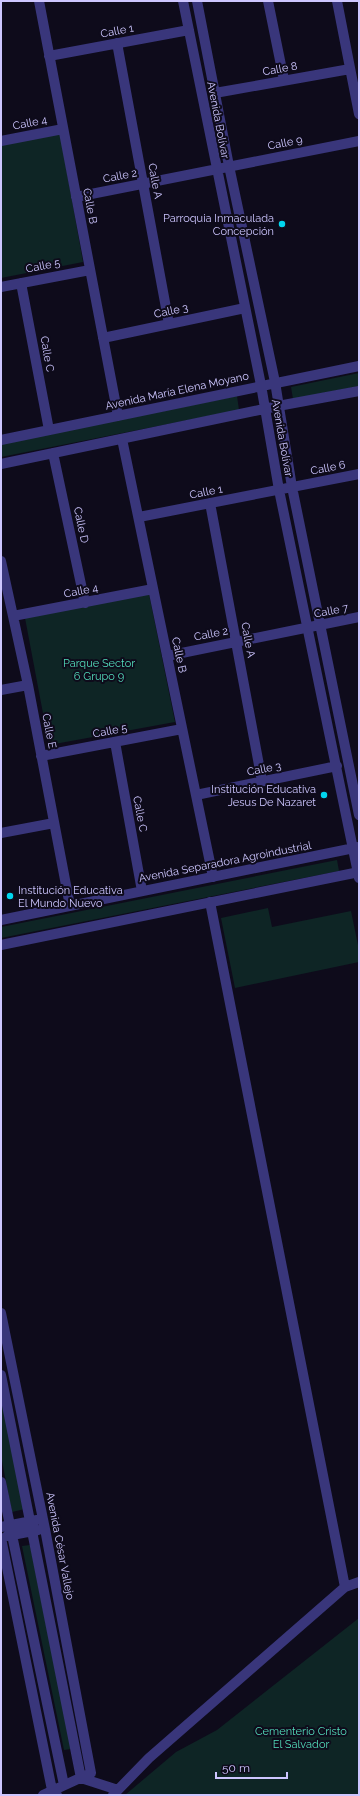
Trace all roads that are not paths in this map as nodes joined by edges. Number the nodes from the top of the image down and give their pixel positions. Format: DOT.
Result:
graph roads {
  1 [pos="39,1"];
  2 [pos="183,1"];
  3 [pos="197,1"];
  4 [pos="268,1"];
  5 [pos="340,2"];
  6 [pos="188,30"];
  7 [pos="117,43"];
  8 [pos="49,56"];
  9 [pos="350,69"];
  10 [pos="284,80"];
  11 [pos="214,93"];
  12 [pos="359,114"];
  13 [pos="63,129"];
  14 [pos="1,141"];
  15 [pos="359,141"];
  16 [pos="229,166"];
  17 [pos="216,169"];
  18 [pos="143,184"];
  19 [pos="76,197"];
  20 [pos="90,270"];
  21 [pos="21,283"];
  22 [pos="1,287"];
  23 [pos="245,308"];
  24 [pos="169,324"];
  25 [pos="103,338"];
  26 [pos="359,366"];
  27 [pos="275,382"];
  28 [pos="261,385"];
  29 [pos="359,391"];
  30 [pos="278,406"];
  31 [pos="265,409"];
  32 [pos="118,416"];
  33 [pos="49,430"];
  34 [pos="122,439"];
  35 [pos="1,440"];
  36 [pos="53,453"];
  37 [pos="1,464"];
  38 [pos="359,474"];
  39 [pos="292,487"];
  40 [pos="279,490"];
  41 [pos="210,503"];
  42 [pos="139,517"];
  43 [pos="1,561"];
  44 [pos="154,589"];
  45 [pos="85,603"];
  46 [pos="13,616"];
  47 [pos="359,617"];
  48 [pos="320,625"];
  49 [pos="307,627"];
  50 [pos="236,642"];
  51 [pos="167,656"];
  52 [pos="28,685"];
  53 [pos="1,690"];
  54 [pos="182,729"];
  55 [pos="114,742"];
  56 [pos="41,756"];
  57 [pos="354,764"];
  58 [pos="337,766"];
  59 [pos="262,781"];
  60 [pos="196,794"];
  61 [pos="359,815"];
  62 [pos="54,822"];
  63 [pos="1,833"];
  64 [pos="356,848"];
  65 [pos="359,874"];
  66 [pos="213,877"];
  67 [pos="142,891"];
  68 [pos="210,902"];
  69 [pos="70,906"];
  70 [pos="1,920"];
  71 [pos="1,944"];
  72 [pos="1,1313"];
  73 [pos="1,1375"];
  74 [pos="1,1482"];
  75 [pos="44,1524"];
  76 [pos="32,1526"];
  77 [pos="8,1529"];
  78 [pos="1,1538"];
  79 [pos="359,1582"];
  80 [pos="345,1588"];
  81 [pos="81,1778"];
  82 [pos="64,1785"];
  83 [pos="54,1793"];
  84 [pos="115,1793"];
  85 [pos="43,1795"];
  1 -- 8 [label="street, Calle B"];
  2 -- 6 [label="street, Avenida Bolívar"];
  3 -- 11 [label="street, Avenida Bolívar"];
  4 -- 10 [label="street"];
  5 -- 9 [label="street"];
  6 -- 7 [label="street, Calle 1"];
  6 -- 17 [label="street, Avenida Bolívar"];
  7 -- 8 [label="street, Calle 1"];
  7 -- 18 [label="street, Calle A"];
  8 -- 13 [label="street, Calle B"];
  9 -- 10 [label="street, Calle 8"];
  9 -- 12 [label="street"];
  10 -- 11 [label="street, Calle 8"];
  11 -- 16 [label="street, Avenida Bolívar"];
  13 -- 14 [label="street, Calle 4"];
  13 -- 19 [label="street, Calle B"];
  15 -- 16 [label="street, Calle 9"];
  16 -- 17 [label="street, Calle 9"];
  16 -- 27 [label="street, Avenida Bolívar"];
  17 -- 18 [label="street, Calle 2"];
  17 -- 23 [label="street, Avenida Bolívar"];
  18 -- 19 [label="street, Calle 2"];
  18 -- 24 [label="street, Calle A"];
  19 -- 20 [label="street, Calle B"];
  20 -- 21 [label="street, Calle 5"];
  20 -- 25 [label="street, Calle B"];
  21 -- 22 [label="street, Calle 5"];
  21 -- 33 [label="street, Calle C"];
  23 -- 24 [label="street, Calle 3"];
  23 -- 28 [label="street, Avenida Bolívar"];
  24 -- 25 [label="street, Calle 3"];
  25 -- 32 [label="street, Calle B"];
  26 -- 27 [label="street, Avenida María Elena Moyano"];
  27 -- 28 [label="street, Avenida María Elena Moyano"];
  27 -- 30 [label="street, Avenida Bolívar"];
  28 -- 31 [label="street, Avenida Bolívar"];
  28 -- 32 [label="street, Avenida María Elena Moyano"];
  29 -- 30 [label="street"];
  30 -- 31 [label="street"];
  30 -- 39 [label="street, Avenida Bolívar"];
  31 -- 34 [label="street"];
  31 -- 40 [label="street, Avenida Bolívar"];
  32 -- 33 [label="street, Avenida María Elena Moyano"];
  33 -- 35 [label="street, Avenida María Elena Moyano"];
  34 -- 36 [label="street"];
  34 -- 42 [label="street, Calle B"];
  36 -- 37 [label="street"];
  36 -- 45 [label="street, Calle D"];
  38 -- 39 [label="street, Calle 6"];
  39 -- 40 [label="street, Calle 6"];
  39 -- 48 [label="street, Avenida Bolívar"];
  40 -- 41 [label="street, Calle 1"];
  40 -- 49 [label="street, Avenida Bolívar"];
  41 -- 42 [label="street, Calle 1"];
  41 -- 50 [label="street, Calle A"];
  42 -- 44 [label="street, Calle B"];
  43 -- 46 [label="street, Calle E"];
  44 -- 45 [label="street, Calle 4"];
  44 -- 51 [label="street, Calle B"];
  45 -- 46 [label="street, Calle 4"];
  46 -- 52 [label="street, Calle E"];
  47 -- 48 [label="street, Calle 7"];
  48 -- 49 [label="street, Calle 7"];
  48 -- 57 [label="street, Avenida Bolívar"];
  49 -- 50 [label="street, Calle 2"];
  49 -- 58 [label="street, Avenida Bolívar"];
  50 -- 51 [label="street, Calle 2"];
  50 -- 59 [label="street, Calle A"];
  51 -- 54 [label="street, Calle B"];
  52 -- 53 [label="street"];
  52 -- 56 [label="street, Calle E"];
  54 -- 55 [label="street, Calle 5"];
  54 -- 60 [label="street, Calle B"];
  55 -- 56 [label="street, Calle 5"];
  55 -- 67 [label="street, Calle C"];
  56 -- 62 [label="street, Calle E"];
  57 -- 61 [label="street, Avenida Bolívar"];
  58 -- 59 [label="street, Calle 3"];
  58 -- 64 [label="street, Avenida Bolívar"];
  59 -- 60 [label="street, Calle 3"];
  60 -- 66 [label="street, Calle B"];
  62 -- 63 [label="street"];
  62 -- 69 [label="street, Calle E"];
  64 -- 65 [label="street, Avenida Bolívar"];
  64 -- 66 [label="street, Avenida Separadora Agroindustrial"];
  65 -- 68 [label="street"];
  66 -- 67 [label="street, Avenida Separadora Agroindustrial"];
  67 -- 69 [label="street, Avenida Separadora Agroindustrial"];
  68 -- 71 [label="street"];
  68 -- 80 [label="street"];
  69 -- 70 [label="street, Avenida Separadora Agroindustrial"];
  72 -- 75 [label="street, Avenida César Vallejo"];
  73 -- 76 [label="street"];
  74 -- 77 [label="street"];
  75 -- 76 [label="street"];
  75 -- 81 [label="street, Avenida César Vallejo"];
  76 -- 77 [label="street"];
  76 -- 81 [label="street"];
  77 -- 78 [label="street"];
  77 -- 82 [label="street"];
  78 -- 83 [label="street"];
  79 -- 80 [label="street"];
  80 -- 84 [label="street"];
  81 -- 82 [label="street, Avenida César Vallejo"];
  81 -- 84 [label="street"];
  82 -- 83 [label="street, Avenida César Vallejo"];
  83 -- 85 [label="street, Avenida César Vallejo"];
}
